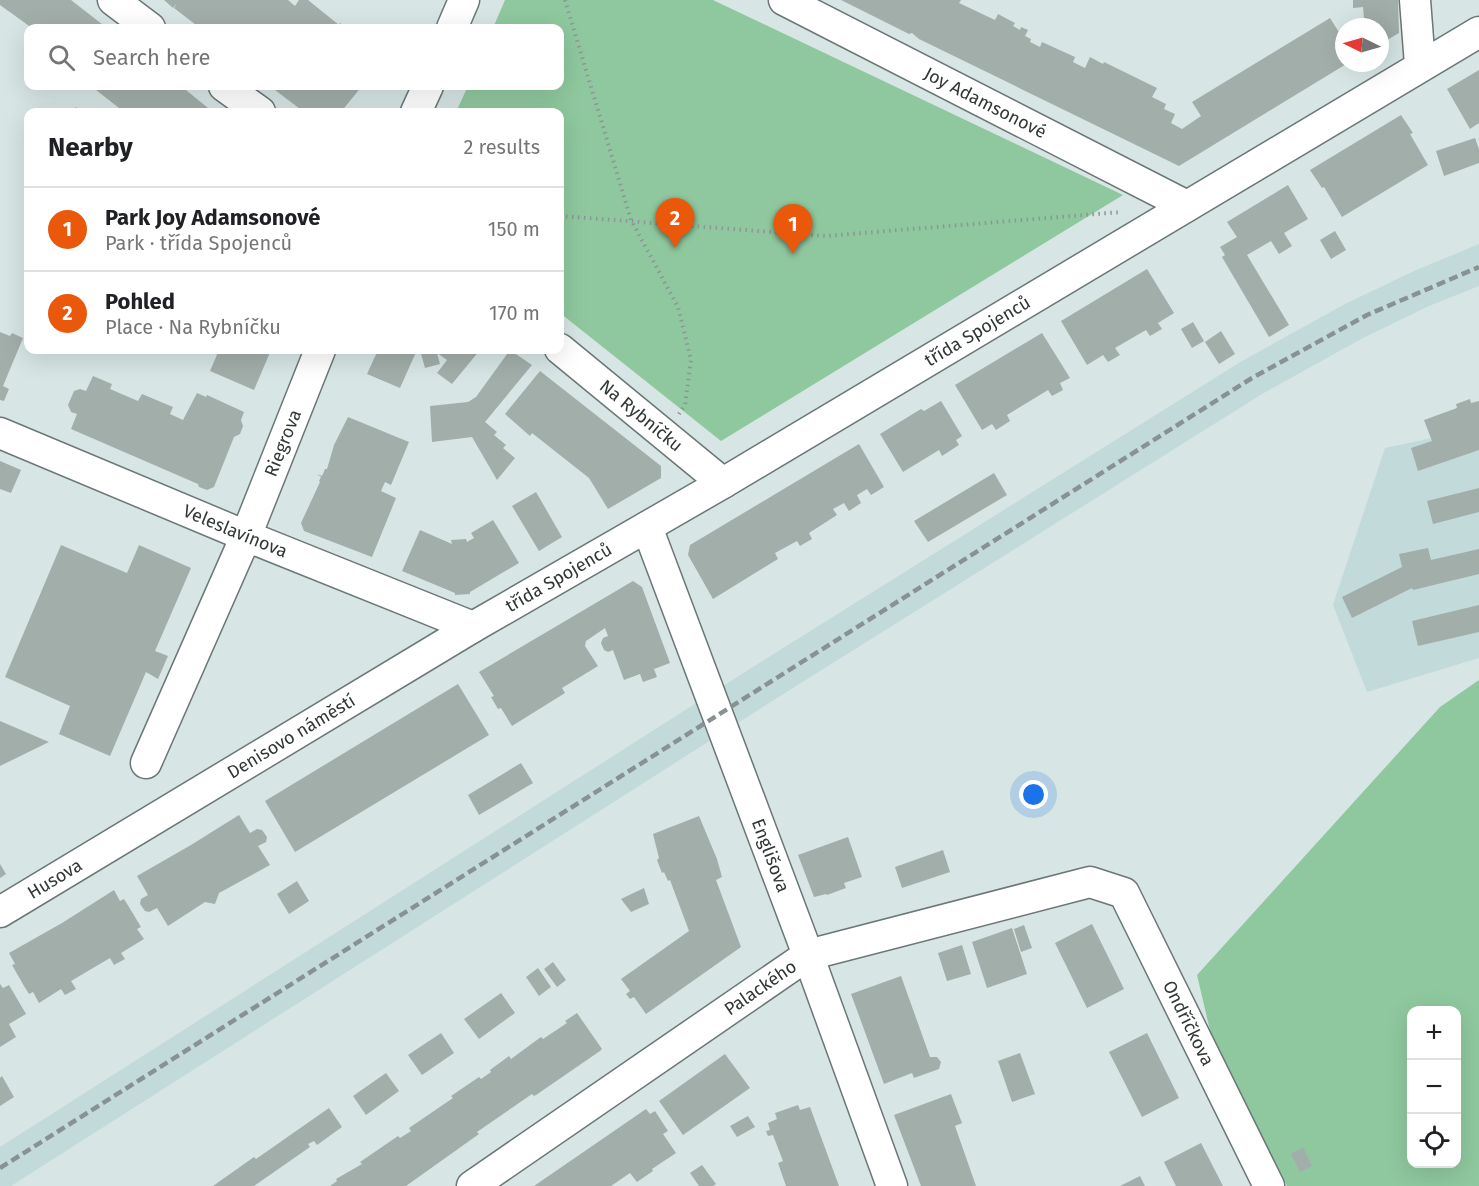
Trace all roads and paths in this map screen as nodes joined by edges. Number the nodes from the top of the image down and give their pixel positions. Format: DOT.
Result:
graph roads {
  1 [pos="113,0"];
  2 [pos="464,0"];
  3 [pos="565,0"];
  4 [pos="784,0"];
  5 [pos="1415,0"];
  6 [pos="145,24"];
  7 [pos="454,24"];
  8 [pos="1479,32"];
  9 [pos="1420,65"];
  10 [pos="230,90"];
  11 [pos="426,90"];
  12 [pos="255,108"];
  13 [pos="418,108"];
  14 [pos="1187,206"];
  15 [pos="1130,211"];
  16 [pos="564,216"];
  17 [pos="631,220"];
  18 [pos="564,352"];
  19 [pos="318,354"];
  20 [pos="0,433"];
  21 [pos="665,434"];
  22 [pos="723,483"];
  23 [pos="647,527"];
  24 [pos="246,536"];
  25 [pos="473,627"];
  26 [pos="146,763"];
  27 [pos="110,845"];
  28 [pos="1090,882"];
  29 [pos="0,912"];
  30 [pos="808,955"];
  31 [pos="472,1186"];
  32 [pos="892,1186"];
  33 [pos="1269,1186"];
  1 -- 6 [label="street"];
  2 -- 7 [label="street"];
  3 -- 17 [label="path"];
  4 -- 14 [label="street, Joy Adamsonové"];
  5 -- 9 [label="street"];
  8 -- 9 [label="street, třída Spojenců"];
  9 -- 14 [label="street, třída Spojenců"];
  10 -- 12 [label="street"];
  11 -- 13 [label="street"];
  14 -- 22 [label="street, třída Spojenců"];
  15 -- 17 [label="path"];
  16 -- 17 [label="path"];
  17 -- 21 [label="path"];
  18 -- 21 [label="street, Na Rybníčku"];
  19 -- 24 [label="street, Riegrova"];
  20 -- 24 [label="street, Veleslavínova"];
  21 -- 22 [label="street, Na Rybníčku"];
  22 -- 23 [label="street, třída Spojenců"];
  23 -- 25 [label="street, třída Spojenců"];
  23 -- 30 [label="street, Englišova"];
  24 -- 25 [label="street, Veleslavínova"];
  24 -- 26 [label="street, Riegrova"];
  25 -- 27 [label="street, Denisovo náměstí"];
  27 -- 29 [label="street, Husova"];
  28 -- 30 [label="street, Palackého"];
  28 -- 33 [label="street, Ondříčkova"];
  30 -- 31 [label="street, Palackého"];
  30 -- 32 [label="street, Englišova"];
}
